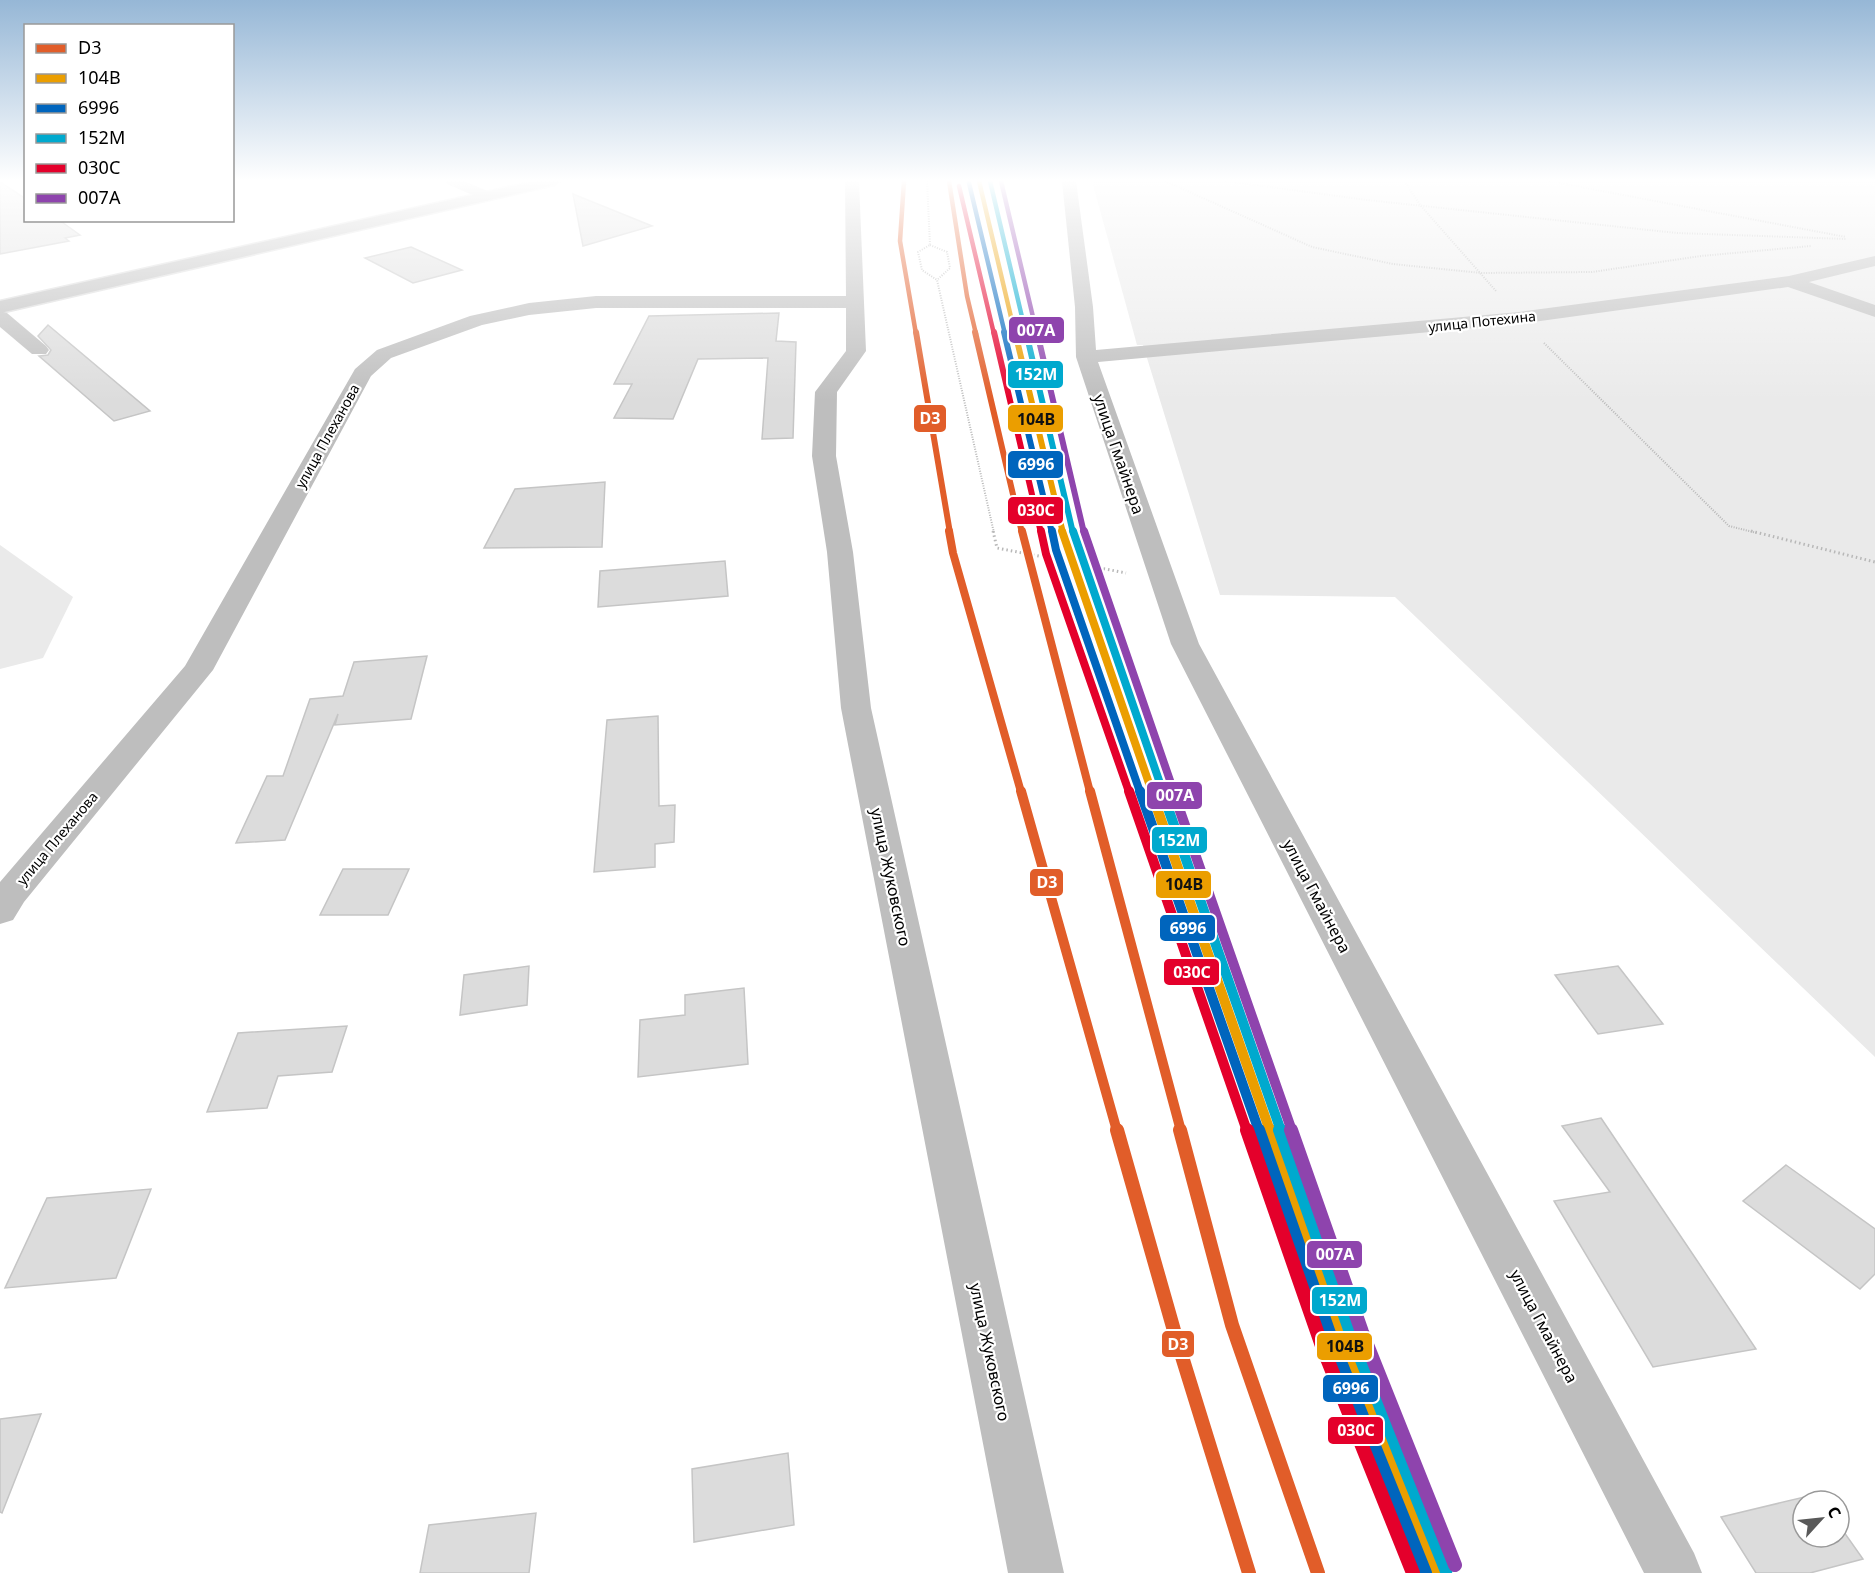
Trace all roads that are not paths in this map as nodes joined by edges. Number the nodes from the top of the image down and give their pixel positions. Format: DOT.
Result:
graph roads {
  1 [pos="233,254"];
  2 [pos="853,254"];
  3 [pos="1077,254"];
  4 [pos="1875,261"];
  5 [pos="1789,281"];
  6 [pos="854,302"];
  7 [pos="0,308"];
  8 [pos="1875,311"];
  9 [pos="0,316"];
  10 [pos="39,350"];
  11 [pos="1086,357"];
  12 [pos="0,910"];
  13 [pos="1036,1573"];
  14 [pos="1674,1573"];
  1 -- 7 [label="main road"];
  2 -- 6 [label="street, улица Жуковского"];
  3 -- 11 [label="street, улица Гмайнера"];
  4 -- 5 [label="street, улица Потехина"];
  5 -- 8 [label="street"];
  5 -- 11 [label="street, улица Потехина"];
  6 -- 12 [label="street, улица Плеханова"];
  6 -- 13 [label="street, улица Жуковского"];
  9 -- 10 [label="street"];
  11 -- 14 [label="street, улица Гмайнера"];
}
